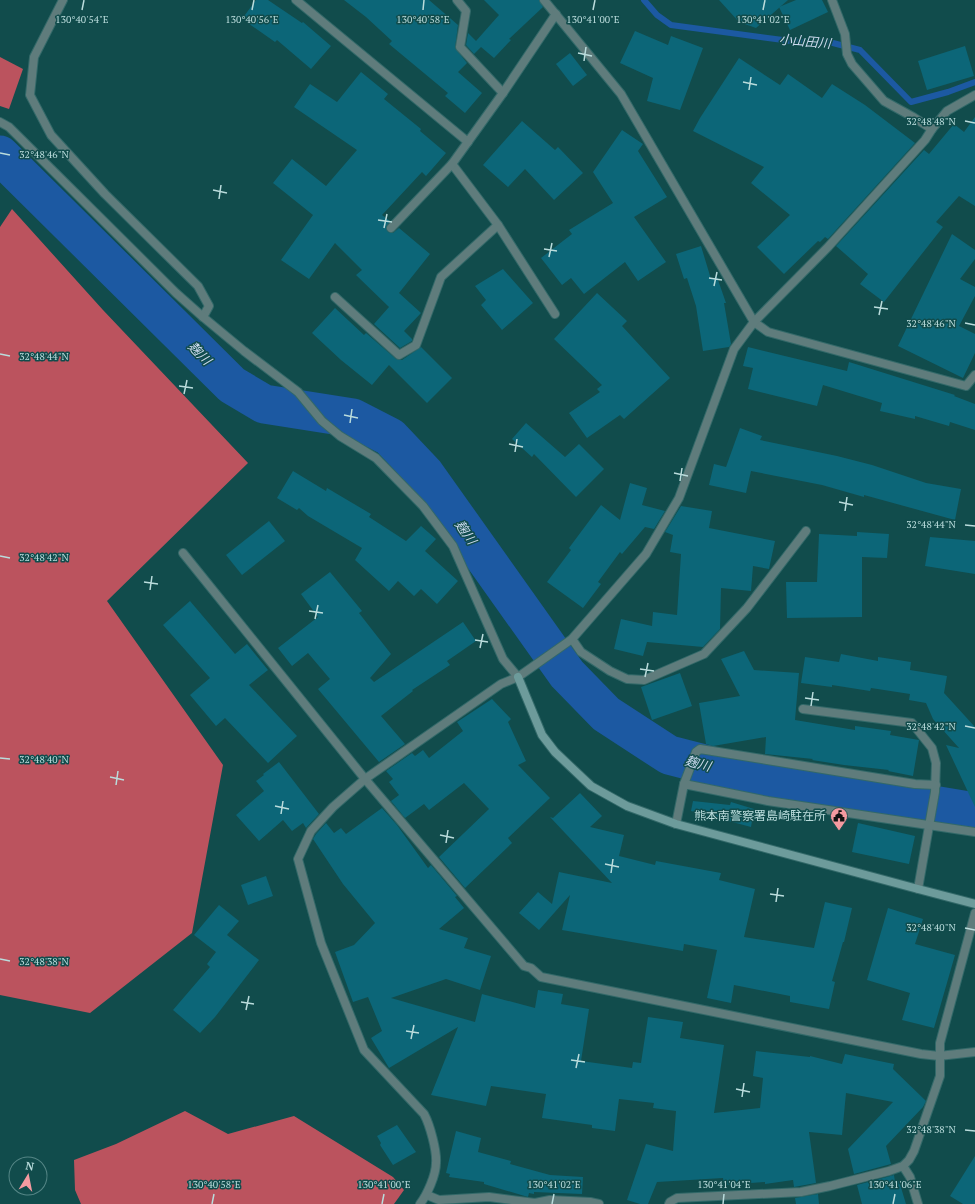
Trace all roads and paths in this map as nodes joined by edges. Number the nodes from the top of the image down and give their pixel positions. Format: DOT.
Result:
graph roads {
  1 [pos="62,0"];
  2 [pos="296,0"];
  3 [pos="457,0"];
  4 [pos="544,0"];
  5 [pos="832,0"];
  6 [pos="556,14"];
  7 [pos="503,93"];
  8 [pos="975,94"];
  9 [pos="0,122"];
  10 [pos="932,129"];
  11 [pos="468,142"];
  12 [pos="452,164"];
  13 [pos="498,225"];
  14 [pos="391,228"];
  15 [pos="335,297"];
  16 [pos="555,314"];
  17 [pos="203,317"];
  18 [pos="754,322"];
  19 [pos="975,375"];
  20 [pos="806,531"];
  21 [pos="183,553"];
  22 [pos="569,641"];
  23 [pos="518,677"];
  24 [pos="803,709"];
  25 [pos="365,779"];
  26 [pos="684,784"];
  27 [pos="935,788"];
  28 [pos="930,822"];
  29 [pos="676,824"];
  30 [pos="975,832"];
  31 [pos="918,890"];
  32 [pos="975,904"];
  33 [pos="975,913"];
  34 [pos="975,1052"];
  35 [pos="939,1056"];
  36 [pos="903,1166"];
  37 [pos="427,1195"];
  38 [pos="420,1204"];
  39 [pos="599,1204"];
  40 [pos="669,1204"];
  41 [pos="918,1204"];
  1 -- 17 [label="street"];
  2 -- 11 [label="street"];
  3 -- 7 [label="street"];
  4 -- 6 [label="street"];
  5 -- 10 [label="street"];
  6 -- 7 [label="street"];
  6 -- 18 [label="street"];
  7 -- 11 [label="street"];
  8 -- 10 [label="street"];
  9 -- 17 [label="street"];
  10 -- 18 [label="street"];
  11 -- 12 [label="street"];
  12 -- 13 [label="street"];
  12 -- 14 [label="street"];
  13 -- 15 [label="street"];
  13 -- 16 [label="street"];
  17 -- 23 [label="street"];
  18 -- 19 [label="street"];
  18 -- 22 [label="street"];
  20 -- 22 [label="street"];
  21 -- 25 [label="street"];
  22 -- 23 [label="street"];
  23 -- 25 [label="street"];
  23 -- 29 [label="street"];
  24 -- 27 [label="street"];
  25 -- 35 [label="street"];
  25 -- 37 [label="street"];
  26 -- 27 [label="street"];
  26 -- 28 [label="street"];
  26 -- 29 [label="street"];
  27 -- 28 [label="street"];
  28 -- 30 [label="street"];
  28 -- 31 [label="street"];
  29 -- 31 [label="street"];
  31 -- 32 [label="street"];
  33 -- 35 [label="street"];
  34 -- 35 [label="street"];
  35 -- 36 [label="street"];
  36 -- 40 [label="street"];
  36 -- 41 [label="street"];
  37 -- 38 [label="street"];
  37 -- 39 [label="street"];
}
